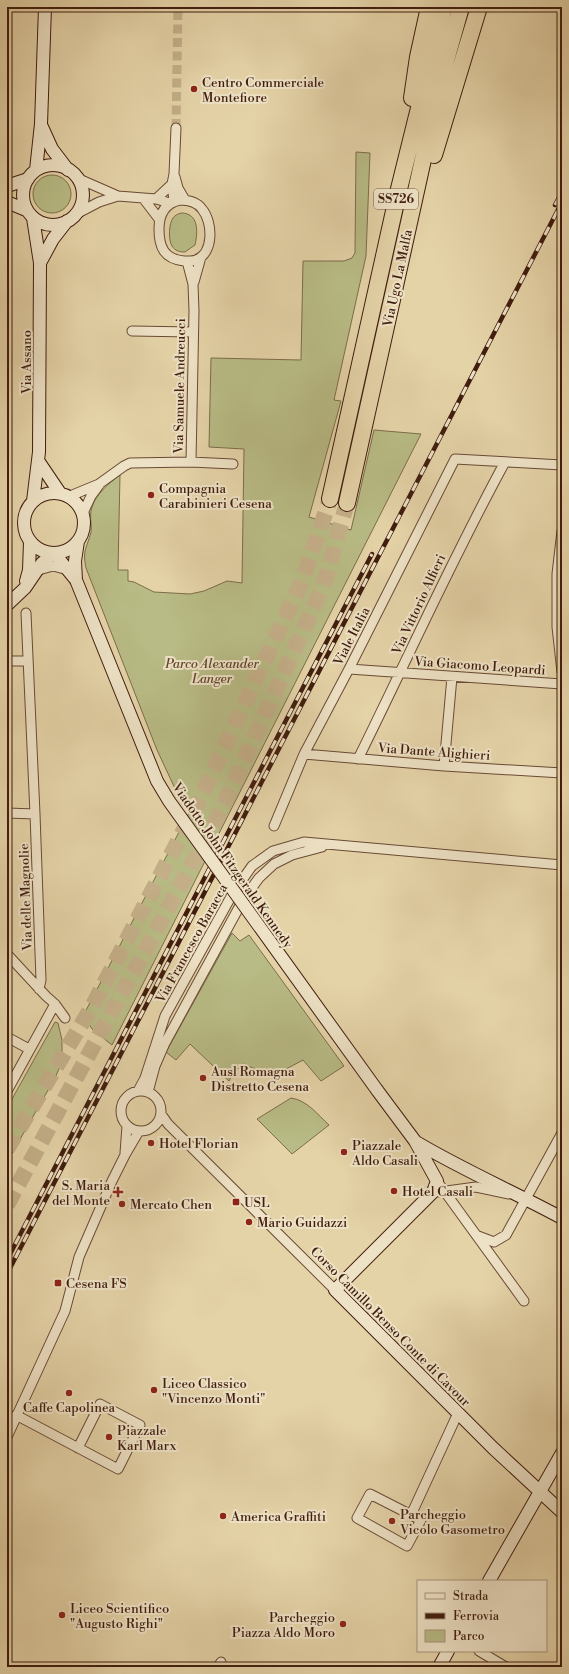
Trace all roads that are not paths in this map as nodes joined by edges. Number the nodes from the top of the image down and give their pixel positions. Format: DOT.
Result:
graph roads {
  1 [pos="45,7"];
  2 [pos="429,7"];
  3 [pos="444,7"];
  4 [pos="461,7"];
  5 [pos="479,7"];
  6 [pos="41,124"];
  7 [pos="176,128"];
  8 [pos="36,170"];
  9 [pos="72,174"];
  10 [pos="174,174"];
  11 [pos="28,179"];
  12 [pos="172,184"];
  13 [pos="7,186"];
  14 [pos="398,193"];
  15 [pos="118,196"];
  16 [pos="143,198"];
  17 [pos="156,199"];
  18 [pos="185,200"];
  19 [pos="7,202"];
  20 [pos="172,202"];
  21 [pos="30,214"];
  22 [pos="72,218"];
  23 [pos="159,219"];
  24 [pos="201,257"];
  25 [pos="187,261"];
  26 [pos="401,261"];
  27 [pos="40,263"];
  28 [pos="193,284"];
  29 [pos="132,331"];
  30 [pos="193,332"];
  31 [pos="39,462"];
  32 [pos="191,462"];
  33 [pos="505,462"];
  34 [pos="233,464"];
  35 [pos="562,465"];
  36 [pos="99,484"];
  37 [pos="65,494"];
  38 [pos="330,499"];
  39 [pos="33,501"];
  40 [pos="347,503"];
  41 [pos="83,513"];
  42 [pos="562,531"];
  43 [pos="78,541"];
  44 [pos="30,542"];
  45 [pos="54,553"];
  46 [pos="35,572"];
  47 [pos="73,575"];
  48 [pos="24,588"];
  49 [pos="7,605"];
  50 [pos="26,613"];
  51 [pos="7,661"];
  52 [pos="28,661"];
  53 [pos="349,669"];
  54 [pos="562,672"];
  55 [pos="401,673"];
  56 [pos="452,677"];
  57 [pos="562,684"];
  58 [pos="304,754"];
  59 [pos="358,759"];
  60 [pos="444,766"];
  61 [pos="562,773"];
  62 [pos="7,813"];
  63 [pos="36,814"];
  64 [pos="274,826"];
  65 [pos="329,845"];
  66 [pos="562,865"];
  67 [pos="7,954"];
  68 [pos="39,989"];
  69 [pos="55,1004"];
  70 [pos="65,1018"];
  71 [pos="7,1037"];
  72 [pos="30,1049"];
  73 [pos="7,1091"];
  74 [pos="138,1091"];
  75 [pos="148,1092"];
  76 [pos="161,1114"];
  77 [pos="157,1123"];
  78 [pos="168,1124"];
  79 [pos="127,1126"];
  80 [pos="139,1131"];
  81 [pos="562,1133"];
  82 [pos="415,1141"];
  83 [pos="124,1155"];
  84 [pos="438,1188"];
  85 [pos="526,1198"];
  86 [pos="562,1218"];
  87 [pos="478,1236"];
  88 [pos="335,1290"];
  89 [pos="524,1301"];
  90 [pos="458,1413"];
  91 [pos="16,1415"];
  92 [pos="7,1437"];
  93 [pos="78,1448"];
  94 [pos="562,1453"];
  95 [pos="540,1491"];
  96 [pos="562,1512"];
  97 [pos="412,1515"];
  98 [pos="490,1580"];
  99 [pos="447,1652"];
  100 [pos="481,1652"];
  101 [pos="439,1667"];
  102 [pos="506,1667"];
  1 -- 6 [label="main road"];
  2 -- 14 [label="highway"];
  3 -- 14 [label="highway, Via Ugo La Malfa / SS726"];
  4 -- 26 [label="highway, Via Ugo La Malfa / SS726"];
  5 -- 26 [label="highway"];
  6 -- 8 [label="main road"];
  6 -- 9 [label="main road"];
  7 -- 10 [label="street"];
  8 -- 9 [label="main road"];
  8 -- 11 [label="main road"];
  9 -- 15 [label="street"];
  9 -- 22 [label="main road"];
  10 -- 12 [label="street"];
  10 -- 18 [label="street"];
  11 -- 13 [label="main road"];
  11 -- 21 [label="main road"];
  12 -- 17 [label="street"];
  12 -- 20 [label="street"];
  14 -- 38 [label="highway, Via Ugo La Malfa / SS726"];
  15 -- 16 [label="street"];
  15 -- 22 [label="street"];
  16 -- 17 [label="street"];
  16 -- 23 [label="street"];
  17 -- 20 [label="street"];
  18 -- 20 [label="street"];
  18 -- 24 [label="street"];
  19 -- 21 [label="main road"];
  20 -- 23 [label="street"];
  21 -- 22 [label="main road"];
  21 -- 27 [label="main road, Via Assano"];
  22 -- 27 [label="main road, Via Assano"];
  23 -- 25 [label="street"];
  24 -- 25 [label="street"];
  24 -- 28 [label="street"];
  25 -- 28 [label="street, Via Samuele Andreucci"];
  26 -- 40 [label="highway, Via Ugo La Malfa / SS726"];
  27 -- 31 [label="main road, Via Assano"];
  28 -- 30 [label="street, Via Samuele Andreucci"];
  29 -- 30 [label="street"];
  30 -- 32 [label="street, Via Samuele Andreucci"];
  31 -- 37 [label="main road"];
  31 -- 39 [label="main road, Via Assano"];
  32 -- 34 [label="street"];
  32 -- 36 [label="street, Via Samuele Andreucci"];
  33 -- 35 [label="street"];
  33 -- 53 [label="street, Viale Italia"];
  33 -- 55 [label="street, Via Vittorio Alfieri"];
  36 -- 37 [label="street, Via Samuele Andreucci"];
  36 -- 41 [label="street, Via Samuele Andreucci"];
  37 -- 39 [label="main road"];
  37 -- 41 [label="main road"];
  39 -- 44 [label="main road"];
  41 -- 43 [label="main road"];
  42 -- 54 [label="street"];
  43 -- 45 [label="main road"];
  43 -- 47 [label="main road, Viadotto John Fitzgerald Kennedy"];
  44 -- 45 [label="main road"];
  44 -- 48 [label="main road"];
  45 -- 46 [label="main road"];
  45 -- 47 [label="main road, Viadotto John Fitzgerald Kennedy"];
  46 -- 47 [label="street"];
  46 -- 48 [label="main road"];
  47 -- 82 [label="main road, Viadotto John Fitzgerald Kennedy, bridge"];
  48 -- 49 [label="main road"];
  50 -- 52 [label="street, Via delle Magnolie"];
  51 -- 52 [label="street"];
  52 -- 63 [label="street, Via delle Magnolie"];
  53 -- 55 [label="street, Via Giacomo Leopardi"];
  53 -- 58 [label="street, Viale Italia"];
  55 -- 56 [label="street, Via Giacomo Leopardi"];
  55 -- 59 [label="street, Via Vittorio Alfieri"];
  56 -- 57 [label="street, Via Giacomo Leopardi"];
  56 -- 60 [label="street"];
  58 -- 59 [label="street, Via Dante Alighieri"];
  58 -- 64 [label="street, Viale Italia"];
  59 -- 60 [label="street, Via Dante Alighieri"];
  60 -- 61 [label="street, Via Dante Alighieri"];
  62 -- 63 [label="street"];
  63 -- 68 [label="street, Via delle Magnolie"];
  65 -- 66 [label="street, Via Francesco Baracca"];
  65 -- 74 [label="street, Via Francesco Baracca"];
  65 -- 75 [label="street, Via Francesco Baracca"];
  67 -- 68 [label="street"];
  68 -- 69 [label="street"];
  69 -- 70 [label="street"];
  69 -- 72 [label="street"];
  71 -- 72 [label="street"];
  72 -- 73 [label="street"];
  74 -- 75 [label="street"];
  74 -- 79 [label="street"];
  75 -- 76 [label="street"];
  76 -- 77 [label="street"];
  76 -- 78 [label="street, Corso Camillo Benso Conte di Cavour"];
  77 -- 78 [label="street"];
  77 -- 80 [label="street"];
  78 -- 88 [label="street, Corso Camillo Benso Conte di Cavour"];
  79 -- 80 [label="street"];
  79 -- 83 [label="street"];
  80 -- 83 [label="street"];
  81 -- 85 [label="street"];
  82 -- 84 [label="main road"];
  82 -- 85 [label="main road"];
  83 -- 91 [label="street"];
  84 -- 85 [label="street"];
  84 -- 87 [label="street"];
  84 -- 88 [label="main road"];
  85 -- 86 [label="main road"];
  85 -- 87 [label="street"];
  87 -- 89 [label="street"];
  88 -- 90 [label="main road, Corso Camillo Benso Conte di Cavour"];
  90 -- 95 [label="main road, Corso Camillo Benso Conte di Cavour"];
  90 -- 97 [label="street"];
  91 -- 92 [label="street"];
  91 -- 93 [label="street"];
  93 -- 93 [label="street"];
  94 -- 95 [label="main road"];
  95 -- 96 [label="main road, Corso Camillo Benso Conte di Cavour"];
  95 -- 98 [label="main road"];
  97 -- 97 [label="street"];
  99 -- 101 [label="main road"];
  100 -- 102 [label="street"];
}
